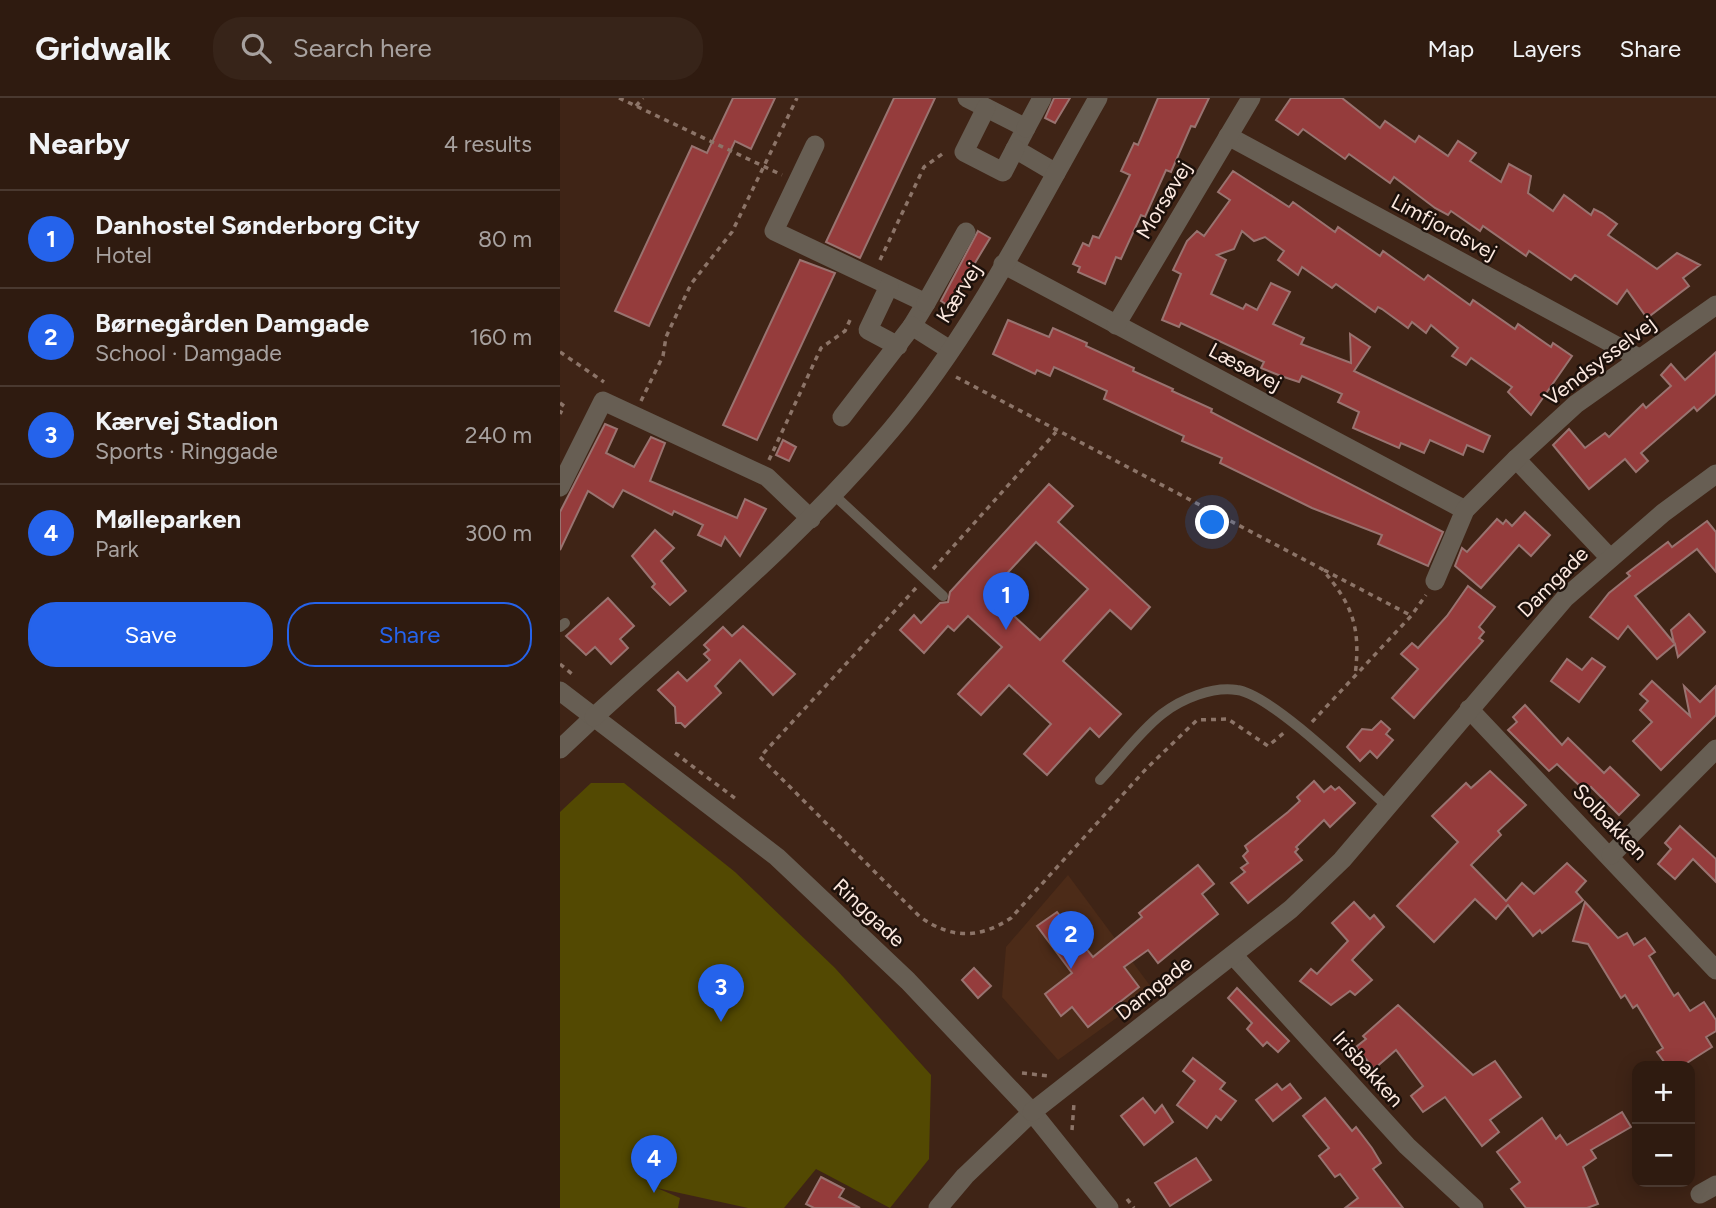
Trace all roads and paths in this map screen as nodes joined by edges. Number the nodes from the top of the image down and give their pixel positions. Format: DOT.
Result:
graph roads {
  1 [pos="619,98"];
  2 [pos="643,98"];
  3 [pos="797,98"];
  4 [pos="967,98"];
  5 [pos="1042,98"];
  6 [pos="1098,98"];
  7 [pos="1251,98"];
  8 [pos="636,106"];
  9 [pos="986,108"];
  10 [pos="1026,128"];
  11 [pos="1228,136"];
  12 [pos="815,145"];
  13 [pos="1015,149"];
  14 [pos="762,166"];
  15 [pos="1056,173"];
  16 [pos="795,181"];
  17 [pos="966,232"];
  18 [pos="1003,264"];
  19 [pos="889,286"];
  20 [pos="926,303"];
  21 [pos="1716,305"];
  22 [pos="1116,325"];
  23 [pos="912,326"];
  24 [pos="898,346"];
  25 [pos="950,350"];
  26 [pos="1639,358"];
  27 [pos="939,368"];
  28 [pos="560,403"];
  29 [pos="560,414"];
  30 [pos="634,415"];
  31 [pos="842,416"];
  32 [pos="1056,432"];
  33 [pos="1516,459"];
  34 [pos="1716,474"];
  35 [pos="560,487"];
  36 [pos="834,495"];
  37 [pos="1465,510"];
  38 [pos="811,519"];
  39 [pos="1610,558"];
  40 [pos="1322,569"];
  41 [pos="924,579"];
  42 [pos="1435,581"];
  43 [pos="943,596"];
  44 [pos="1411,616"];
  45 [pos="1354,678"];
  46 [pos="560,691"];
  47 [pos="1469,709"];
  48 [pos="594,717"];
  49 [pos="1302,733"];
  50 [pos="560,749"];
  51 [pos="1716,749"];
  52 [pos="1100,780"];
  53 [pos="1388,807"];
  54 [pos="1611,855"];
  55 [pos="1233,955"];
  56 [pos="1716,970"];
  57 [pos="1032,1112"];
  58 [pos="944,1206"];
  59 [pos="1109,1208"];
  60 [pos="1474,1208"];
  1 -- 8 [label="path"];
  2 -- 8 [label="path"];
  3 -- 14 [label="path"];
  4 -- 9 [label="street"];
  5 -- 10 [label="street"];
  6 -- 15 [label="street, Kærvej"];
  7 -- 11 [label="street, Morsøvej"];
  8 -- 14 [label="path"];
  9 -- 10 [label="street"];
  9 -- 13 [label="street"];
  10 -- 13 [label="street"];
  11 -- 22 [label="street, Morsøvej"];
  11 -- 26 [label="street, Limfjordsvej"];
  12 -- 16 [label="street"];
  13 -- 15 [label="street"];
  14 -- 16 [label="path"];
  14 -- 30 [label="path"];
  15 -- 18 [label="street, Kærvej"];
  16 -- 19 [label="street"];
  17 -- 20 [label="street"];
  18 -- 22 [label="street, Læsøvej"];
  18 -- 25 [label="street, Kærvej"];
  19 -- 20 [label="street"];
  19 -- 24 [label="street"];
  20 -- 23 [label="street"];
  21 -- 26 [label="street, Vendsysselvej"];
  22 -- 37 [label="street, Læsøvej"];
  23 -- 24 [label="street"];
  23 -- 25 [label="street"];
  24 -- 31 [label="street"];
  25 -- 27 [label="street, Kærvej"];
  26 -- 33 [label="street, Vendsysselvej"];
  27 -- 32 [label="path"];
  27 -- 36 [label="street, Kærvej"];
  28 -- 29 [label="path"];
  30 -- 35 [label="street"];
  30 -- 38 [label="street"];
  32 -- 40 [label="path"];
  32 -- 41 [label="path"];
  33 -- 37 [label="street, Vendsysselvej"];
  33 -- 39 [label="street"];
  34 -- 39 [label="street, Damgade"];
  36 -- 38 [label="street, Kærvej"];
  36 -- 41 [label="lane"];
  37 -- 42 [label="street, Vendsysselvej"];
  38 -- 48 [label="street, Kærvej"];
  39 -- 47 [label="street, Damgade"];
  40 -- 44 [label="path"];
  40 -- 45 [label="path"];
  41 -- 43 [label="lane"];
  41 -- 49 [label="path"];
  42 -- 44 [label="path"];
  44 -- 45 [label="path"];
  45 -- 49 [label="path"];
  46 -- 48 [label="street, Ringgade"];
  47 -- 53 [label="street, Damgade"];
  47 -- 54 [label="street, Solbakken"];
  48 -- 50 [label="street, Kærvej"];
  48 -- 57 [label="street, Ringgade"];
  49 -- 52 [label="lane"];
  49 -- 53 [label="lane"];
  51 -- 54 [label="street"];
  53 -- 55 [label="street, Damgade"];
  54 -- 56 [label="street, Solbakken"];
  55 -- 57 [label="street, Damgade"];
  55 -- 60 [label="street, Irisbakken"];
  57 -- 58 [label="street, Damgade"];
  57 -- 59 [label="street, Ringgade"];
}
